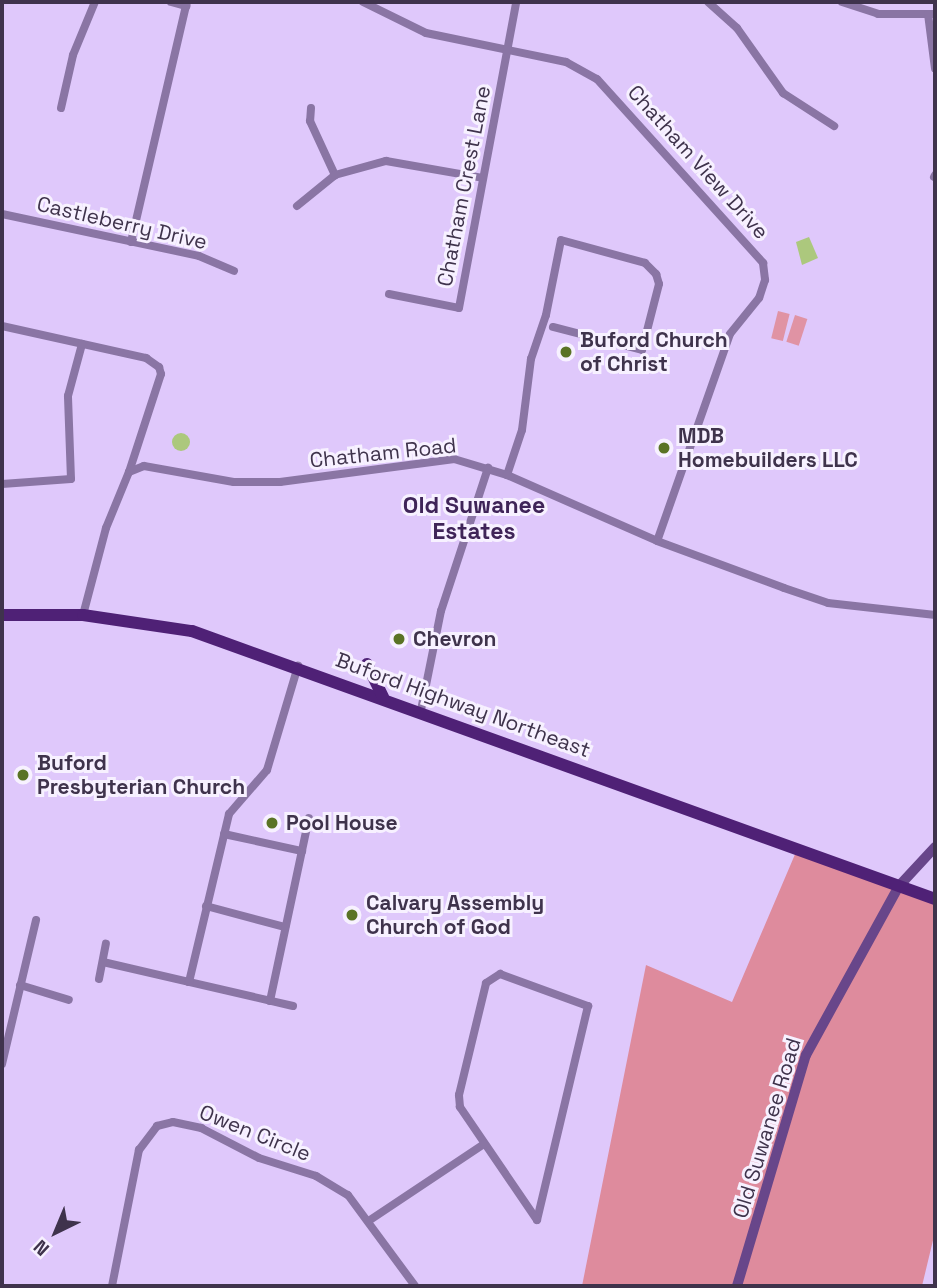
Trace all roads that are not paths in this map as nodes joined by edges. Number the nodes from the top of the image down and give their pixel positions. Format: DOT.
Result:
graph roads {
  1 [pos="95,2"];
  2 [pos="171,2"];
  3 [pos="363,2"];
  4 [pos="516,2"];
  5 [pos="708,2"];
  6 [pos="842,2"];
  7 [pos="186,4"];
  8 [pos="932,14"];
  9 [pos="508,49"];
  10 [pos="935,69"];
  11 [pos="61,108"];
  12 [pos="311,108"];
  13 [pos="834,126"];
  14 [pos="335,175"];
  15 [pos="483,178"];
  16 [pos="296,206"];
  17 [pos="2,214"];
  18 [pos="131,242"];
  19 [pos="233,271"];
  20 [pos="390,294"];
  21 [pos="2,326"];
  22 [pos="553,327"];
  23 [pos="82,344"];
  24 [pos="488,468"];
  25 [pos="129,472"];
  26 [pos="507,475"];
  27 [pos="2,484"];
  28 [pos="657,541"];
  29 [pos="2,615"];
  30 [pos="83,615"];
  31 [pos="935,615"];
  32 [pos="367,664"];
  33 [pos="299,666"];
  34 [pos="383,696"];
  35 [pos="421,710"];
  36 [pos="309,818"];
  37 [pos="224,834"];
  38 [pos="935,847"];
  39 [pos="302,851"];
  40 [pos="899,886"];
  41 [pos="935,900"];
  42 [pos="206,906"];
  43 [pos="36,920"];
  44 [pos="285,927"];
  45 [pos="106,944"];
  46 [pos="103,962"];
  47 [pos="99,979"];
  48 [pos="189,982"];
  49 [pos="20,985"];
  50 [pos="69,1000"];
  51 [pos="270,1001"];
  52 [pos="293,1006"];
  53 [pos="2,1064"];
  54 [pos="484,1144"];
  55 [pos="370,1220"];
  56 [pos="112,1286"];
  57 [pos="415,1286"];
  58 [pos="737,1286"];
  1 -- 11 [label="street"];
  2 -- 7 [label="street"];
  3 -- 9 [label="street, Chatham View Drive"];
  4 -- 9 [label="street, Chatham Crest Lane"];
  5 -- 13 [label="street"];
  6 -- 8 [label="street"];
  7 -- 18 [label="street"];
  8 -- 10 [label="street"];
  9 -- 15 [label="street, Chatham Crest Lane"];
  9 -- 28 [label="street, Chatham View Drive"];
  12 -- 14 [label="street"];
  14 -- 15 [label="street"];
  14 -- 16 [label="street"];
  15 -- 20 [label="street, Chatham Crest Lane"];
  17 -- 18 [label="street, Castleberry Drive"];
  18 -- 19 [label="street, Castleberry Drive"];
  21 -- 23 [label="street"];
  22 -- 26 [label="street"];
  23 -- 25 [label="street"];
  23 -- 27 [label="street"];
  24 -- 25 [label="street, Chatham Road"];
  24 -- 26 [label="street, Chatham Road"];
  24 -- 35 [label="street"];
  25 -- 30 [label="street"];
  26 -- 28 [label="street, Chatham Road"];
  28 -- 31 [label="street, Chatham Road"];
  29 -- 30 [label="main road, Buford Highway Northeast"];
  30 -- 33 [label="main road, Buford Highway Northeast"];
  32 -- 34 [label="main road"];
  33 -- 34 [label="main road, Buford Highway Northeast"];
  33 -- 37 [label="street"];
  34 -- 35 [label="main road, Buford Highway Northeast"];
  35 -- 40 [label="main road, Buford Highway Northeast"];
  36 -- 39 [label="street"];
  37 -- 39 [label="street"];
  37 -- 42 [label="street"];
  38 -- 40 [label="street, Old Suwanee Road"];
  39 -- 44 [label="street"];
  40 -- 41 [label="main road, Buford Highway Northeast"];
  40 -- 58 [label="street, Old Suwanee Road"];
  42 -- 44 [label="street"];
  42 -- 48 [label="street"];
  43 -- 49 [label="street"];
  44 -- 51 [label="street"];
  45 -- 46 [label="street"];
  46 -- 47 [label="street"];
  46 -- 48 [label="street"];
  48 -- 51 [label="street"];
  49 -- 50 [label="street"];
  49 -- 53 [label="street"];
  51 -- 52 [label="street"];
  54 -- 54 [label="street"];
  54 -- 55 [label="street"];
  55 -- 56 [label="street, Owen Circle"];
  55 -- 57 [label="street, Owen Circle"];
}
